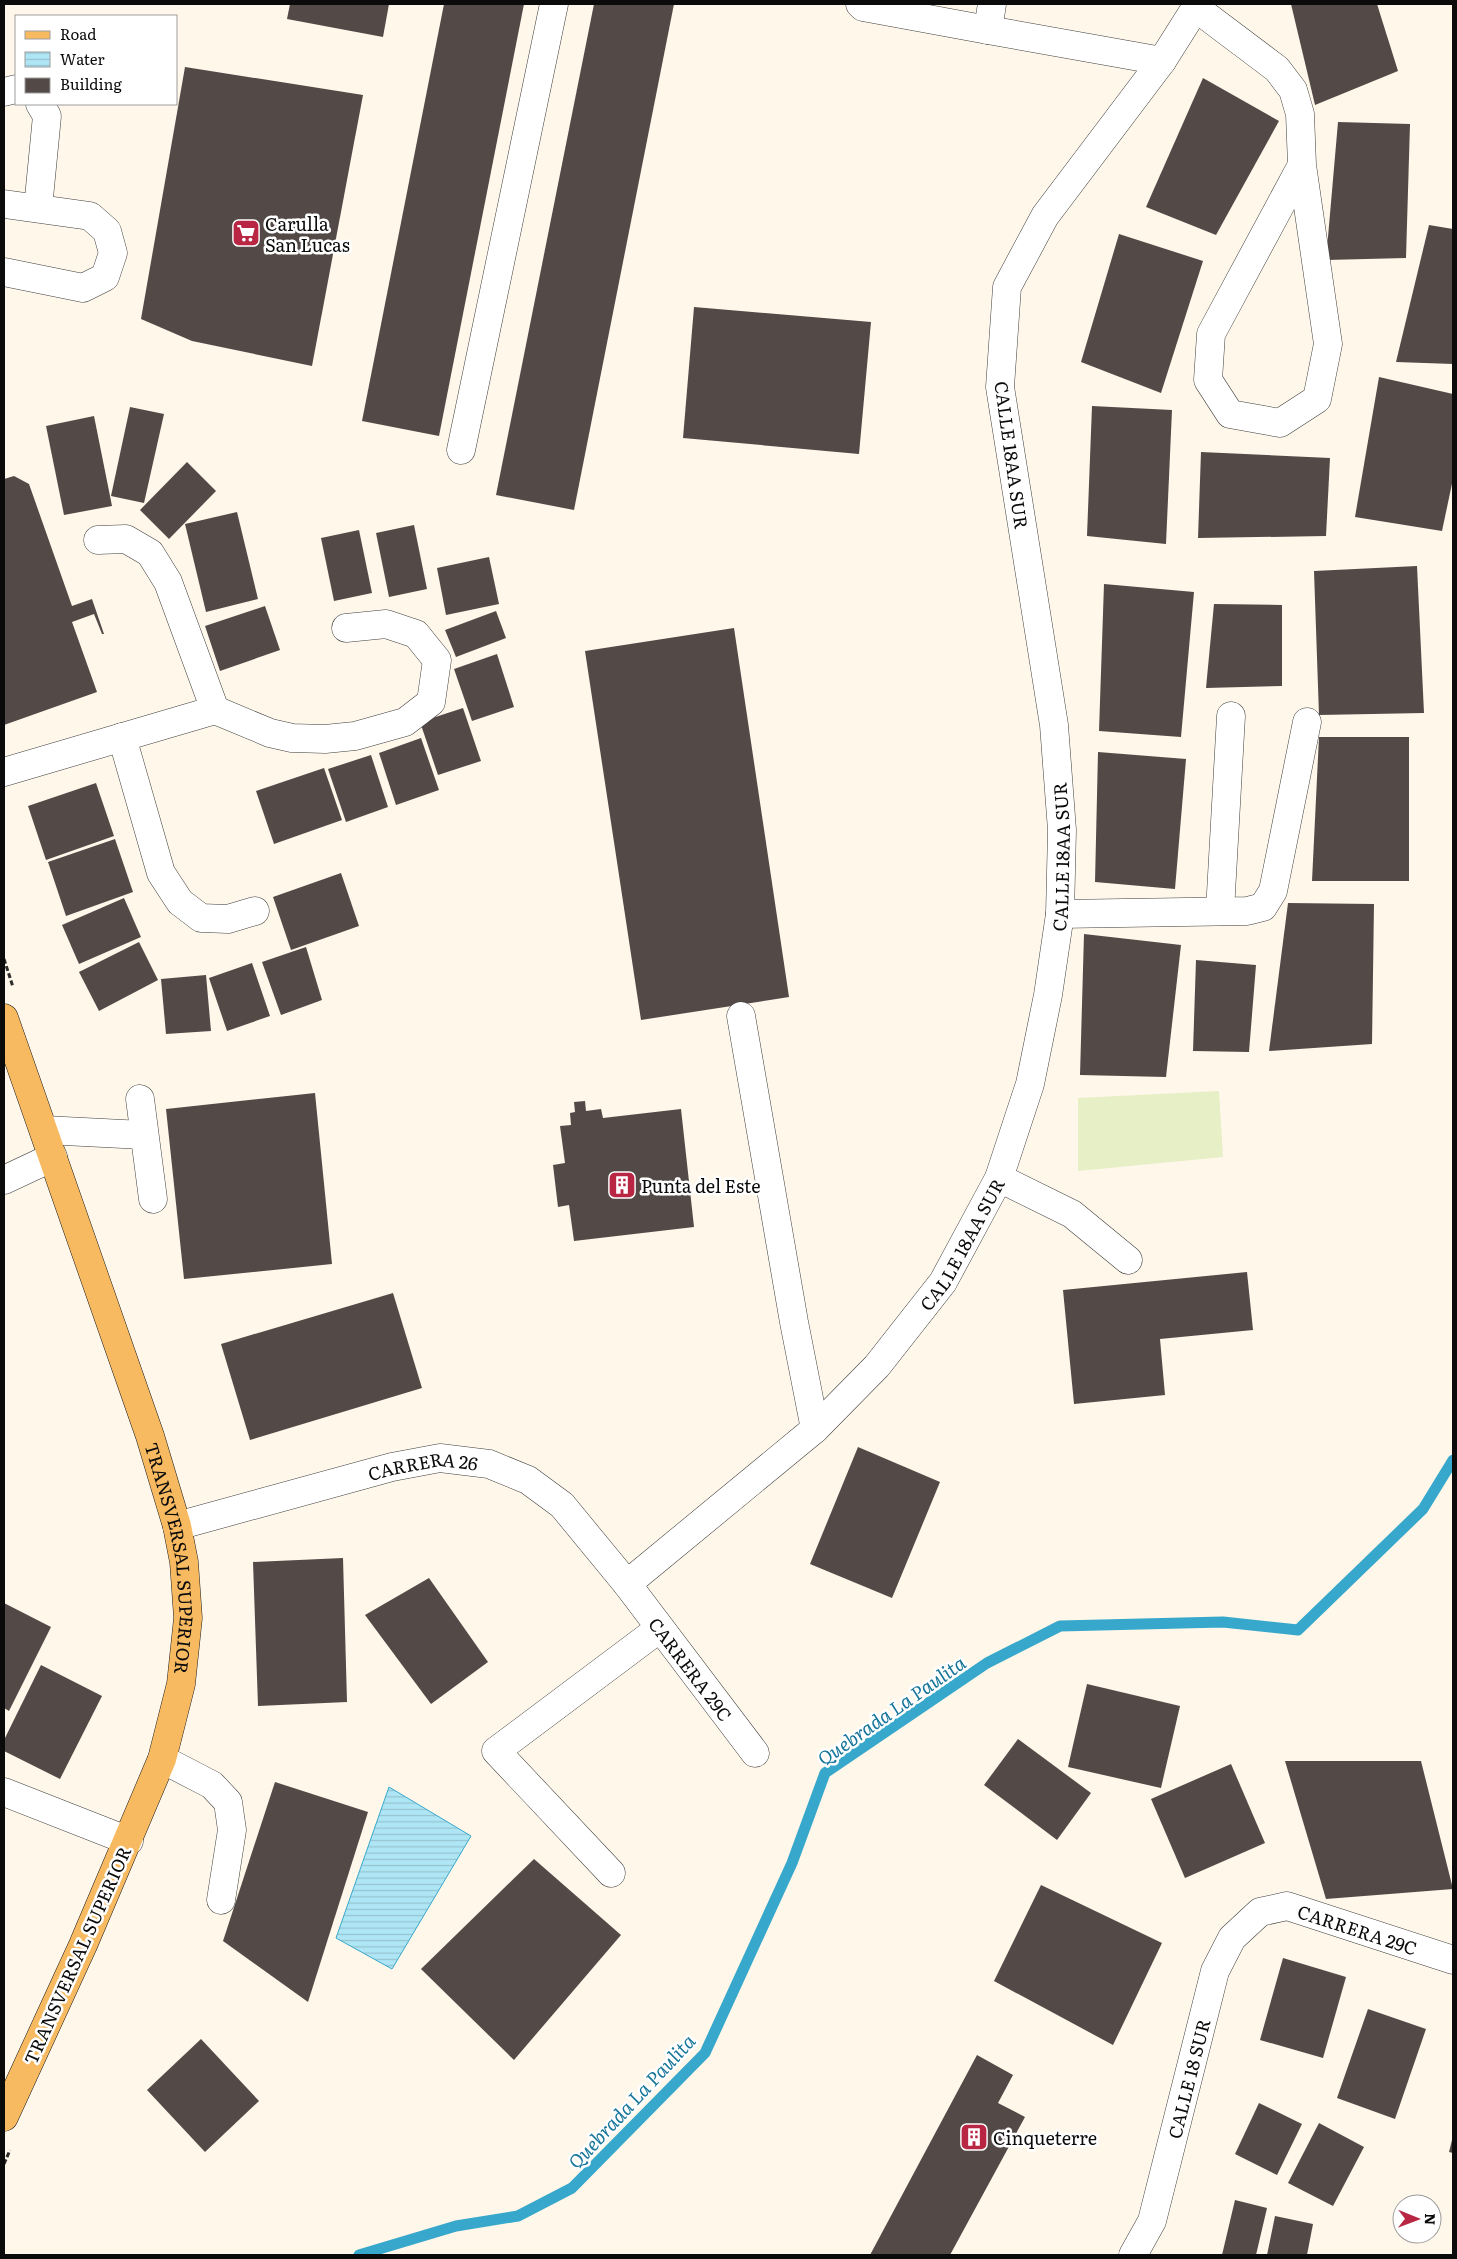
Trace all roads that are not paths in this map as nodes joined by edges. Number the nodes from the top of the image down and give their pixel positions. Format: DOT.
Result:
graph roads {
  1 [pos="554,4"];
  2 [pos="860,4"];
  3 [pos="992,4"];
  4 [pos="1197,6"];
  5 [pos="988,30"];
  6 [pos="1162,61"];
  7 [pos="41,105"];
  8 [pos="1302,165"];
  9 [pos="4,204"];
  10 [pos="38,208"];
  11 [pos="4,272"];
  12 [pos="461,450"];
  13 [pos="98,540"];
  14 [pos="346,628"];
  15 [pos="215,710"];
  16 [pos="1231,716"];
  17 [pos="1307,722"];
  18 [pos="122,737"];
  19 [pos="4,772"];
  20 [pos="1220,911"];
  21 [pos="254,912"];
  22 [pos="1060,914"];
  23 [pos="10,1006"];
  24 [pos="741,1016"];
  25 [pos="140,1099"];
  26 [pos="44,1130"];
  27 [pos="143,1135"];
  28 [pos="53,1157"];
  29 [pos="999,1178"];
  30 [pos="4,1180"];
  31 [pos="153,1199"];
  32 [pos="1128,1260"];
  33 [pos="815,1429"];
  34 [pos="177,1526"];
  35 [pos="627,1584"];
  36 [pos="660,1628"];
  37 [pos="755,1753"];
  38 [pos="162,1759"];
  39 [pos="4,1792"];
  40 [pos="129,1841"];
  41 [pos="611,1873"];
  42 [pos="221,1900"];
  43 [pos="1260,1912"];
  44 [pos="1453,1960"];
  45 [pos="4,2117"];
  46 [pos="1133,2255"];
  1 -- 12 [label="street"];
  2 -- 5 [label="street"];
  3 -- 5 [label="street"];
  4 -- 6 [label="street, CALLE 18AA SUR"];
  4 -- 8 [label="street"];
  5 -- 6 [label="street"];
  6 -- 22 [label="street, CALLE 18AA SUR"];
  7 -- 10 [label="street"];
  8 -- 8 [label="street"];
  9 -- 10 [label="street"];
  10 -- 11 [label="street"];
  13 -- 15 [label="street"];
  14 -- 15 [label="street"];
  15 -- 18 [label="street"];
  16 -- 20 [label="street"];
  17 -- 20 [label="street"];
  18 -- 19 [label="street"];
  18 -- 21 [label="street"];
  20 -- 22 [label="street"];
  22 -- 29 [label="street, CALLE 18AA SUR"];
  23 -- 26 [label="main road, TRANSVERSAL SUPERIOR"];
  24 -- 33 [label="street"];
  25 -- 27 [label="street"];
  26 -- 27 [label="street"];
  26 -- 28 [label="main road, TRANSVERSAL SUPERIOR"];
  27 -- 31 [label="street"];
  28 -- 30 [label="street"];
  28 -- 34 [label="main road, TRANSVERSAL SUPERIOR"];
  29 -- 32 [label="street"];
  29 -- 33 [label="street, CALLE 18AA SUR"];
  33 -- 35 [label="street, CALLE 18AA SUR"];
  34 -- 35 [label="street, CARRERA 26"];
  34 -- 38 [label="main road, TRANSVERSAL SUPERIOR"];
  35 -- 36 [label="street, CARRERA 29C"];
  36 -- 37 [label="street, CARRERA 29C"];
  36 -- 41 [label="street"];
  38 -- 40 [label="main road, TRANSVERSAL SUPERIOR"];
  38 -- 42 [label="street"];
  39 -- 40 [label="street"];
  40 -- 45 [label="main road, TRANSVERSAL SUPERIOR"];
  43 -- 44 [label="street, CARRERA 29C"];
  43 -- 46 [label="street, CALLE 18 SUR"];
}
